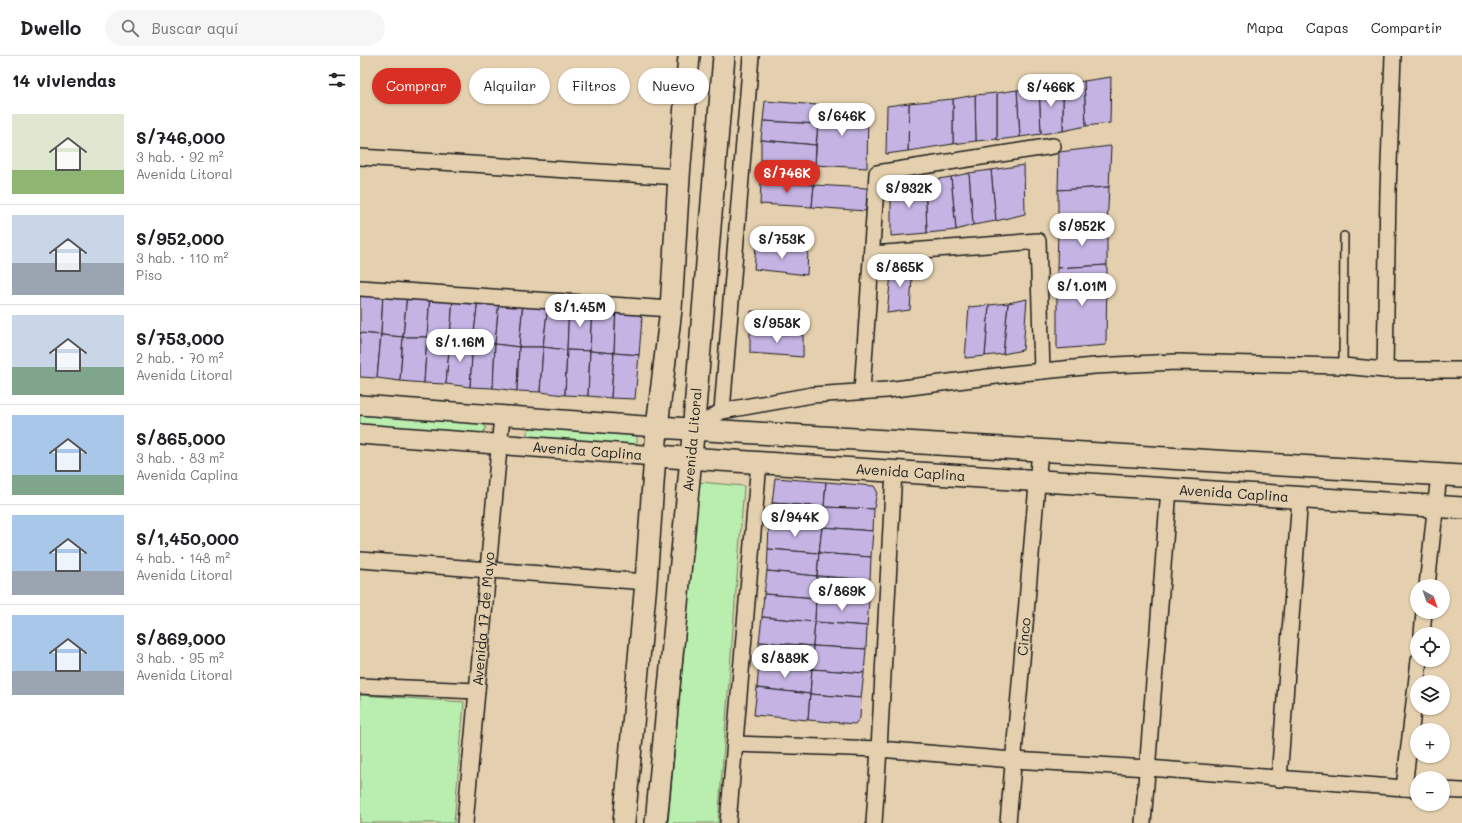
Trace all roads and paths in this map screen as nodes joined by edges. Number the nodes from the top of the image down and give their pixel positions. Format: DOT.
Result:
graph roads {
  1 [pos="689,56"];
  2 [pos="724,56"];
  3 [pos="751,56"];
  4 [pos="1393,56"];
  5 [pos="1053,146"];
  6 [pos="360,157"];
  7 [pos="679,177"];
  8 [pos="1344,236"];
  9 [pos="872,254"];
  10 [pos="360,288"];
  11 [pos="671,309"];
  12 [pos="1343,366"];
  13 [pos="1385,370"];
  14 [pos="1462,370"];
  15 [pos="1042,371"];
  16 [pos="862,391"];
  17 [pos="360,405"];
  18 [pos="722,410"];
  19 [pos="502,416"];
  20 [pos="657,427"];
  21 [pos="693,429"];
  22 [pos="360,434"];
  23 [pos="500,444"];
  24 [pos="1040,450"];
  25 [pos="656,456"];
  26 [pos="691,458"];
  27 [pos="759,462"];
  28 [pos="894,471"];
  29 [pos="1439,474"];
  30 [pos="1462,476"];
  31 [pos="1038,480"];
  32 [pos="1169,489"];
  33 [pos="1300,497"];
  34 [pos="1436,506"];
  35 [pos="1462,508"];
  36 [pos="360,560"];
  37 [pos="488,569"];
  38 [pos="1428,579"];
  39 [pos="646,582"];
  40 [pos="1419,667"];
  41 [pos="360,686"];
  42 [pos="477,692"];
  43 [pos="735,744"];
  44 [pos="879,749"];
  45 [pos="1013,760"];
  46 [pos="1148,768"];
  47 [pos="1411,771"];
  48 [pos="1279,779"];
  49 [pos="1410,788"];
  50 [pos="1450,790"];
  51 [pos="1462,791"];
  52 [pos="465,823"];
  53 [pos="624,823"];
  54 [pos="656,823"];
  55 [pos="728,823"];
  56 [pos="874,823"];
  57 [pos="1008,823"];
  58 [pos="1143,823"];
  1 -- 7 [label="main road"];
  2 -- 21 [label="main road, Avenida Litoral"];
  3 -- 18 [label="street"];
  4 -- 13 [label="street"];
  5 -- 9 [label="street"];
  6 -- 7 [label="street"];
  7 -- 11 [label="main road"];
  8 -- 12 [label="lane"];
  9 -- 15 [label="street"];
  9 -- 16 [label="street"];
  10 -- 11 [label="street"];
  11 -- 20 [label="main road"];
  12 -- 13 [label="street"];
  12 -- 15 [label="street"];
  13 -- 14 [label="street"];
  15 -- 16 [label="street"];
  16 -- 18 [label="street"];
  17 -- 19 [label="street, Avenida Caplina"];
  18 -- 21 [label="street"];
  19 -- 20 [label="street, Avenida Caplina"];
  19 -- 23 [label="street, Avenida 17 de Mayo"];
  20 -- 21 [label="main road, Avenida Caplina"];
  20 -- 25 [label="main road"];
  21 -- 24 [label="main road, Avenida Caplina"];
  21 -- 26 [label="main road, Avenida Litoral"];
  22 -- 23 [label="street, Avenida Caplina"];
  23 -- 25 [label="street, Avenida Caplina"];
  23 -- 37 [label="street, Avenida 17 de Mayo"];
  24 -- 29 [label="main road, Avenida Caplina"];
  24 -- 31 [label="street, Cinco"];
  25 -- 26 [label="main road, Avenida Caplina"];
  25 -- 39 [label="main road"];
  26 -- 27 [label="main road, Avenida Caplina"];
  26 -- 54 [label="main road, Avenida Litoral"];
  27 -- 28 [label="main road, Avenida Caplina"];
  27 -- 43 [label="street"];
  28 -- 31 [label="main road, Avenida Caplina"];
  28 -- 44 [label="street"];
  29 -- 30 [label="main road, Avenida Caplina"];
  29 -- 34 [label="street"];
  31 -- 32 [label="main road, Avenida Caplina"];
  31 -- 45 [label="street, Cinco"];
  32 -- 33 [label="main road, Avenida Caplina"];
  32 -- 46 [label="street"];
  33 -- 34 [label="main road, Avenida Caplina"];
  33 -- 48 [label="street"];
  34 -- 35 [label="main road, Avenida Caplina"];
  34 -- 38 [label="street"];
  36 -- 37 [label="street"];
  37 -- 39 [label="street"];
  37 -- 42 [label="street, Avenida 17 de Mayo"];
  39 -- 53 [label="main road"];
  40 -- 47 [label="street"];
  41 -- 42 [label="street"];
  42 -- 52 [label="street, Avenida 17 de Mayo"];
  43 -- 44 [label="street"];
  43 -- 55 [label="street"];
  44 -- 45 [label="street"];
  44 -- 56 [label="street"];
  45 -- 46 [label="street"];
  45 -- 57 [label="street, Cinco"];
  46 -- 48 [label="street"];
  46 -- 58 [label="street"];
  48 -- 49 [label="street"];
  50 -- 51 [label="street"];
}
